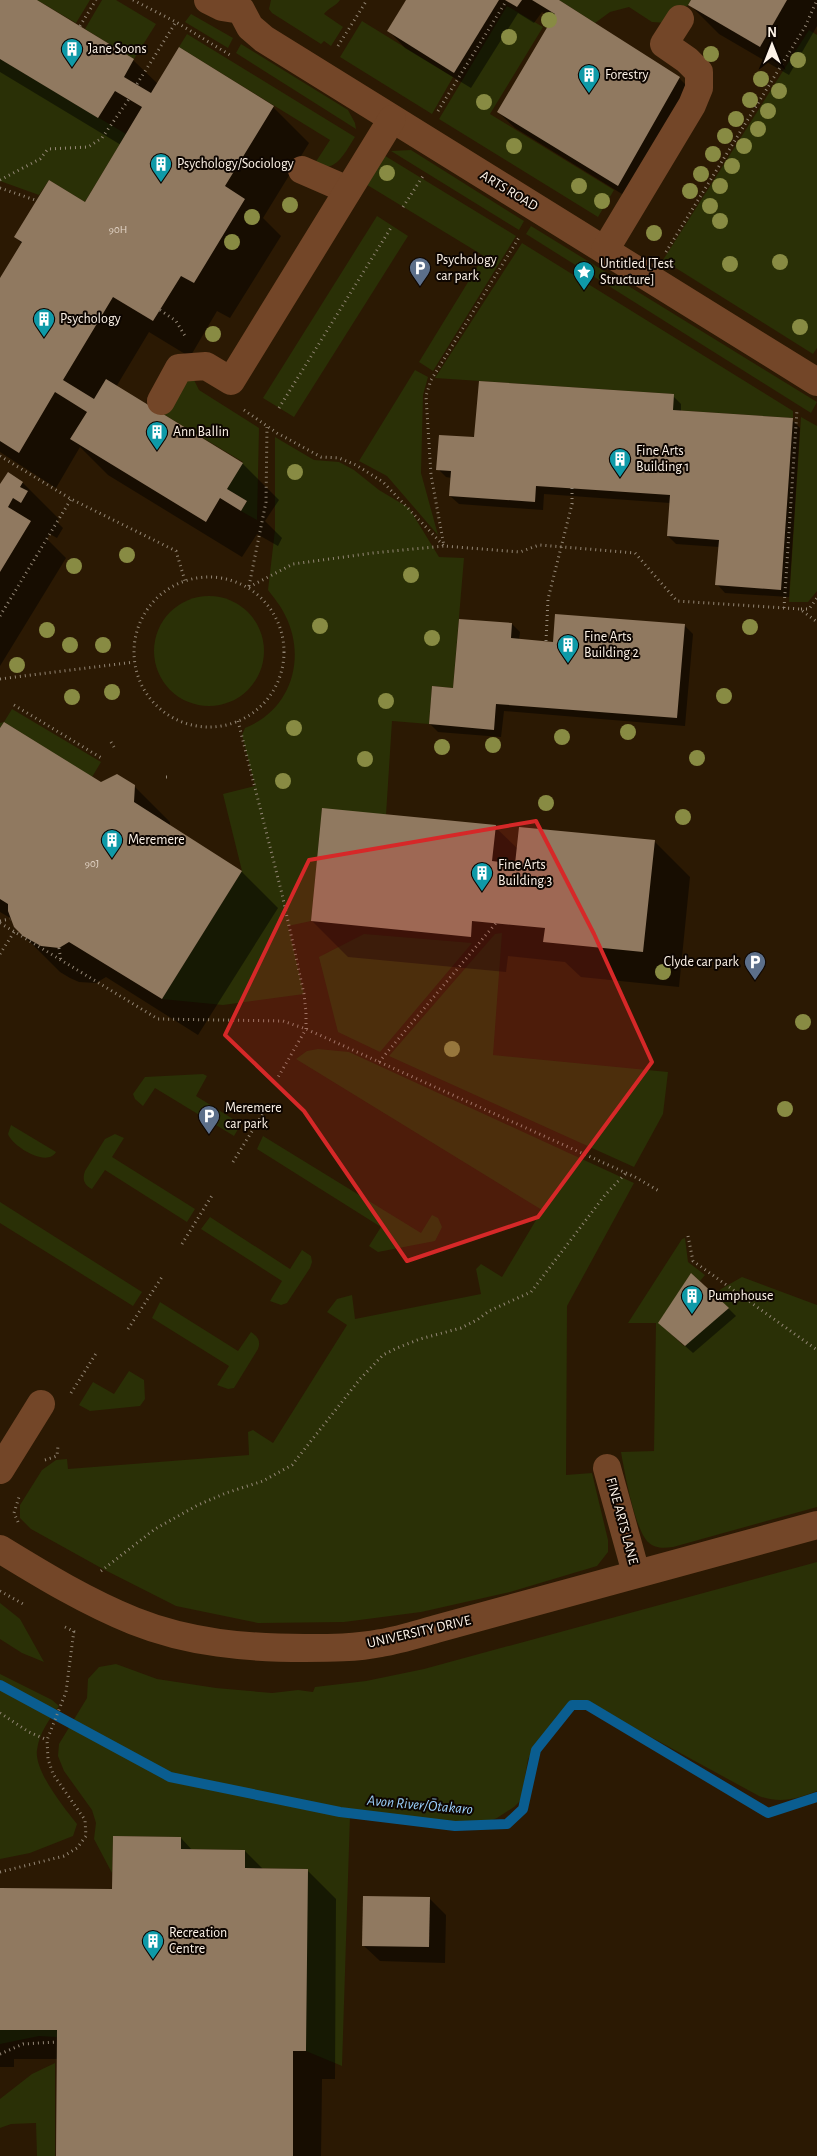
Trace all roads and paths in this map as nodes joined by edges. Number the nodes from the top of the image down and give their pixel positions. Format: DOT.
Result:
graph roads {
  1 [pos="96,0"];
  2 [pos="208,0"];
  3 [pos="367,0"];
  4 [pos="817,0"];
  5 [pos="505,3"];
  6 [pos="241,5"];
  7 [pos="680,18"];
  8 [pos="176,22"];
  9 [pos="80,26"];
  10 [pos="320,74"];
  11 [pos="137,84"];
  12 [pos="129,99"];
  13 [pos="437,114"];
  14 [pos="392,119"];
  15 [pos="302,170"];
  16 [pos="423,176"];
  17 [pos="0,180"];
  18 [pos="0,188"];
  19 [pos="348,190"];
  20 [pos="35,200"];
  21 [pos="403,207"];
  22 [pos="538,208"];
  23 [pos="392,226"];
  24 [pos="605,250"];
  25 [pos="649,277"];
  26 [pos="160,310"];
  27 [pos="197,367"];
  28 [pos="817,382"];
  29 [pos="161,401"];
  30 [pos="236,405"];
  31 [pos="279,408"];
  32 [pos="798,410"];
  33 [pos="267,426"];
  34 [pos="0,456"];
  35 [pos="572,488"];
  36 [pos="71,499"];
  37 [pos="444,546"];
  38 [pos="185,581"];
  39 [pos="249,587"];
  40 [pos="817,598"];
  41 [pos="784,608"];
  42 [pos="800,609"];
  43 [pos="0,616"];
  44 [pos="817,622"];
  45 [pos="546,641"];
  46 [pos="134,662"];
  47 [pos="0,679"];
  48 [pos="14,705"];
  49 [pos="238,721"];
  50 [pos="111,742"];
  51 [pos="114,747"];
  52 [pos="103,759"];
  53 [pos="166,777"];
  54 [pos="171,777"];
  55 [pos="10,920"];
  56 [pos="0,922"];
  57 [pos="496,923"];
  58 [pos="14,932"];
  59 [pos="59,948"];
  60 [pos="0,954"];
  61 [pos="62,961"];
  62 [pos="306,1029"];
  63 [pos="379,1062"];
  64 [pos="277,1079"];
  65 [pos="264,1112"];
  66 [pos="233,1162"];
  67 [pos="626,1174"];
  68 [pos="659,1190"];
  69 [pos="213,1194"];
  70 [pos="688,1236"];
  71 [pos="182,1244"];
  72 [pos="162,1277"];
  73 [pos="128,1329"];
  74 [pos="817,1350"];
  75 [pos="97,1352"];
  76 [pos="68,1398"];
  77 [pos="41,1404"];
  78 [pos="58,1446"];
  79 [pos="39,1465"];
  80 [pos="608,1468"];
  81 [pos="0,1470"];
  82 [pos="22,1493"];
  83 [pos="817,1525"];
  84 [pos="20,1526"];
  85 [pos="0,1550"];
  86 [pos="636,1573"];
  87 [pos="99,1574"];
  88 [pos="76,1626"];
  89 [pos="0,1713"];
  90 [pos="47,1740"];
  91 [pos="0,1872"];
  92 [pos="57,2042"];
  93 [pos="0,2054"];
  1 -- 9 [label="path"];
  2 -- 6 [label="street, ARTS ROAD"];
  3 -- 10 [label="path"];
  4 -- 25 [label="path"];
  5 -- 13 [label="path"];
  6 -- 10 [label="street, ARTS ROAD"];
  7 -- 24 [label="street"];
  8 -- 11 [label="path"];
  10 -- 14 [label="street, ARTS ROAD"];
  12 -- 17 [label="path"];
  14 -- 19 [label="street"];
  14 -- 22 [label="street, ARTS ROAD"];
  15 -- 19 [label="street"];
  16 -- 21 [label="path"];
  18 -- 20 [label="path"];
  19 -- 27 [label="street"];
  22 -- 24 [label="street, ARTS ROAD"];
  22 -- 37 [label="path"];
  23 -- 31 [label="path"];
  24 -- 25 [label="street, ARTS ROAD"];
  25 -- 28 [label="street, ARTS ROAD"];
  26 -- 27 [label="path"];
  27 -- 29 [label="street"];
  30 -- 33 [label="path"];
  32 -- 41 [label="path"];
  33 -- 37 [label="path"];
  33 -- 39 [label="path"];
  34 -- 36 [label="path"];
  35 -- 45 [label="path, bridge"];
  36 -- 38 [label="path"];
  36 -- 43 [label="path"];
  37 -- 39 [label="path"];
  37 -- 41 [label="path"];
  38 -- 39 [label="path"];
  38 -- 46 [label="path"];
  39 -- 49 [label="path"];
  40 -- 42 [label="path"];
  41 -- 42 [label="path"];
  42 -- 44 [label="path"];
  46 -- 47 [label="path"];
  46 -- 49 [label="path"];
  48 -- 52 [label="path"];
  49 -- 62 [label="path"];
  50 -- 51 [label="path"];
  53 -- 54 [label="path"];
  55 -- 56 [label="path"];
  56 -- 58 [label="path"];
  57 -- 63 [label="path"];
  58 -- 60 [label="path"];
  58 -- 61 [label="path"];
  59 -- 61 [label="path"];
  61 -- 62 [label="path"];
  62 -- 63 [label="path"];
  62 -- 64 [label="path"];
  63 -- 67 [label="path"];
  65 -- 66 [label="path"];
  67 -- 68 [label="path"];
  67 -- 87 [label="path"];
  69 -- 71 [label="path"];
  70 -- 74 [label="path"];
  72 -- 73 [label="path"];
  75 -- 76 [label="path"];
  77 -- 81 [label="street"];
  78 -- 79 [label="path"];
  80 -- 86 [label="street, FINE ARTS LANE"];
  82 -- 84 [label="path"];
  83 -- 86 [label="street, UNIVERSITY DRIVE"];
  85 -- 86 [label="street, UNIVERSITY DRIVE"];
  88 -- 90 [label="path"];
  89 -- 90 [label="path"];
  90 -- 91 [label="path"];
  92 -- 93 [label="path"];
}
